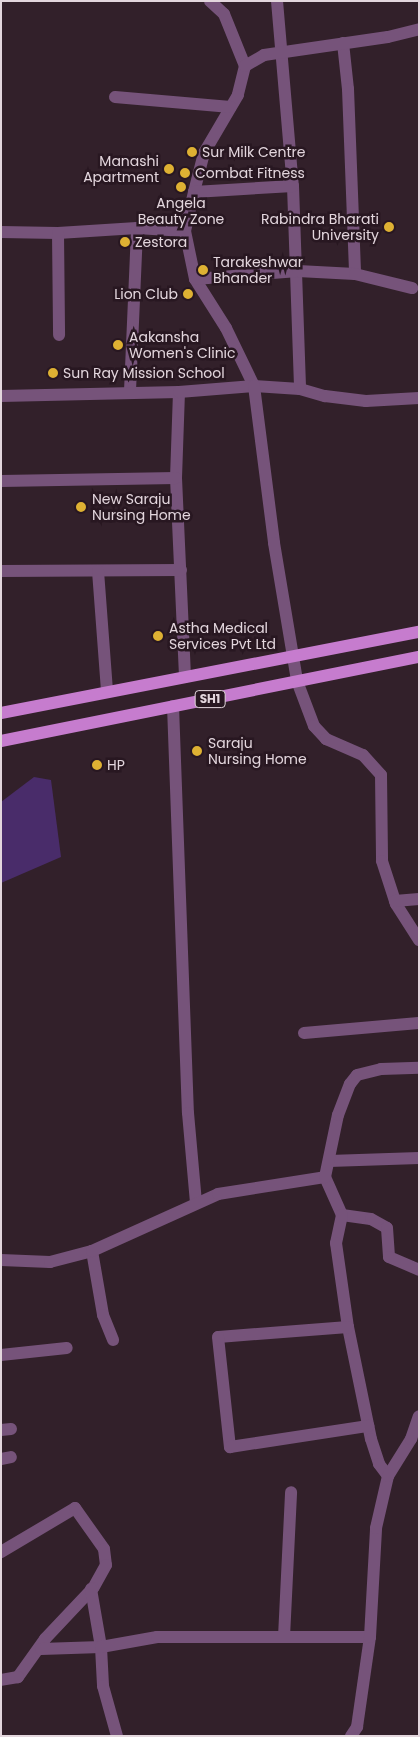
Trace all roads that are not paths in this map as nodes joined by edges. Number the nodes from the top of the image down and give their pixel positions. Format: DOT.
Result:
graph roads {
  1 [pos="210,1"];
  2 [pos="276,1"];
  3 [pos="419,28"];
  4 [pos="343,43"];
  5 [pos="282,52"];
  6 [pos="245,66"];
  7 [pos="115,97"];
  8 [pos="231,107"];
  9 [pos="293,186"];
  10 [pos="194,192"];
  11 [pos="137,228"];
  12 [pos="185,231"];
  13 [pos="1,232"];
  14 [pos="58,233"];
  15 [pos="298,271"];
  16 [pos="356,274"];
  17 [pos="195,280"];
  18 [pos="412,288"];
  19 [pos="59,335"];
  20 [pos="254,386"];
  21 [pos="300,389"];
  22 [pos="130,391"];
  23 [pos="180,392"];
  24 [pos="1,396"];
  25 [pos="419,398"];
  26 [pos="176,478"];
  27 [pos="1,481"];
  28 [pos="181,570"];
  29 [pos="1,571"];
  30 [pos="98,571"];
  31 [pos="419,632"];
  32 [pos="291,656"];
  33 [pos="419,657"];
  34 [pos="184,677"];
  35 [pos="297,682"];
  36 [pos="107,692"];
  37 [pos="173,706"];
  38 [pos="1,713"];
  39 [pos="1,741"];
  40 [pos="419,899"];
  41 [pos="395,902"];
  42 [pos="419,940"];
  43 [pos="419,1022"];
  44 [pos="304,1033"];
  45 [pos="419,1068"];
  46 [pos="419,1158"];
  47 [pos="329,1161"];
  48 [pos="325,1177"];
  49 [pos="196,1202"];
  50 [pos="342,1215"];
  51 [pos="92,1251"];
  52 [pos="1,1260"];
  53 [pos="419,1270"];
  54 [pos="348,1327"];
  55 [pos="113,1340"];
  56 [pos="67,1348"];
  57 [pos="1,1355"];
  58 [pos="419,1416"];
  59 [pos="368,1426"];
  60 [pos="388,1476"];
  61 [pos="291,1492"];
  62 [pos="1,1552"];
  63 [pos="91,1589"];
  64 [pos="284,1637"];
  65 [pos="370,1637"];
  66 [pos="101,1647"];
  67 [pos="41,1649"];
  68 [pos="1,1680"];
  69 [pos="118,1736"];
  70 [pos="351,1736"];
  1 -- 6 [label="street"];
  2 -- 5 [label="street"];
  3 -- 4 [label="street"];
  4 -- 5 [label="street"];
  4 -- 16 [label="street"];
  5 -- 6 [label="street"];
  5 -- 9 [label="street"];
  6 -- 8 [label="street"];
  7 -- 8 [label="street"];
  8 -- 10 [label="street"];
  9 -- 10 [label="street"];
  9 -- 15 [label="street"];
  10 -- 12 [label="street"];
  11 -- 12 [label="street"];
  11 -- 14 [label="street"];
  11 -- 22 [label="street"];
  12 -- 17 [label="street"];
  13 -- 14 [label="street"];
  14 -- 19 [label="street"];
  15 -- 16 [label="street"];
  15 -- 17 [label="street"];
  15 -- 21 [label="street"];
  16 -- 18 [label="street"];
  17 -- 20 [label="street"];
  20 -- 21 [label="street"];
  20 -- 23 [label="street"];
  20 -- 32 [label="street"];
  21 -- 25 [label="street"];
  22 -- 23 [label="street"];
  22 -- 24 [label="street"];
  23 -- 26 [label="street"];
  26 -- 27 [label="street"];
  26 -- 28 [label="street"];
  28 -- 30 [label="street"];
  28 -- 34 [label="street"];
  29 -- 30 [label="street"];
  30 -- 36 [label="street"];
  31 -- 32 [label="main road, SH1"];
  32 -- 34 [label="main road, SH1"];
  32 -- 35 [label="street"];
  33 -- 35 [label="main road, SH1"];
  34 -- 36 [label="main road, SH1"];
  35 -- 37 [label="main road, SH1"];
  35 -- 41 [label="street"];
  36 -- 38 [label="main road, SH1"];
  37 -- 39 [label="main road, SH1"];
  37 -- 49 [label="street"];
  40 -- 41 [label="street"];
  41 -- 42 [label="street"];
  43 -- 44 [label="street"];
  45 -- 47 [label="street"];
  46 -- 47 [label="street"];
  47 -- 48 [label="street"];
  48 -- 49 [label="street"];
  48 -- 50 [label="street"];
  49 -- 51 [label="street"];
  50 -- 53 [label="street"];
  50 -- 54 [label="street"];
  51 -- 52 [label="street"];
  51 -- 55 [label="street"];
  54 -- 59 [label="street"];
  54 -- 59 [label="street"];
  56 -- 57 [label="street"];
  58 -- 60 [label="street"];
  59 -- 60 [label="street"];
  60 -- 65 [label="street"];
  61 -- 64 [label="street"];
  62 -- 63 [label="street"];
  63 -- 66 [label="street"];
  63 -- 67 [label="street"];
  64 -- 65 [label="street"];
  64 -- 66 [label="street"];
  65 -- 70 [label="street"];
  66 -- 67 [label="street"];
  66 -- 69 [label="street"];
  67 -- 68 [label="street"];
}
